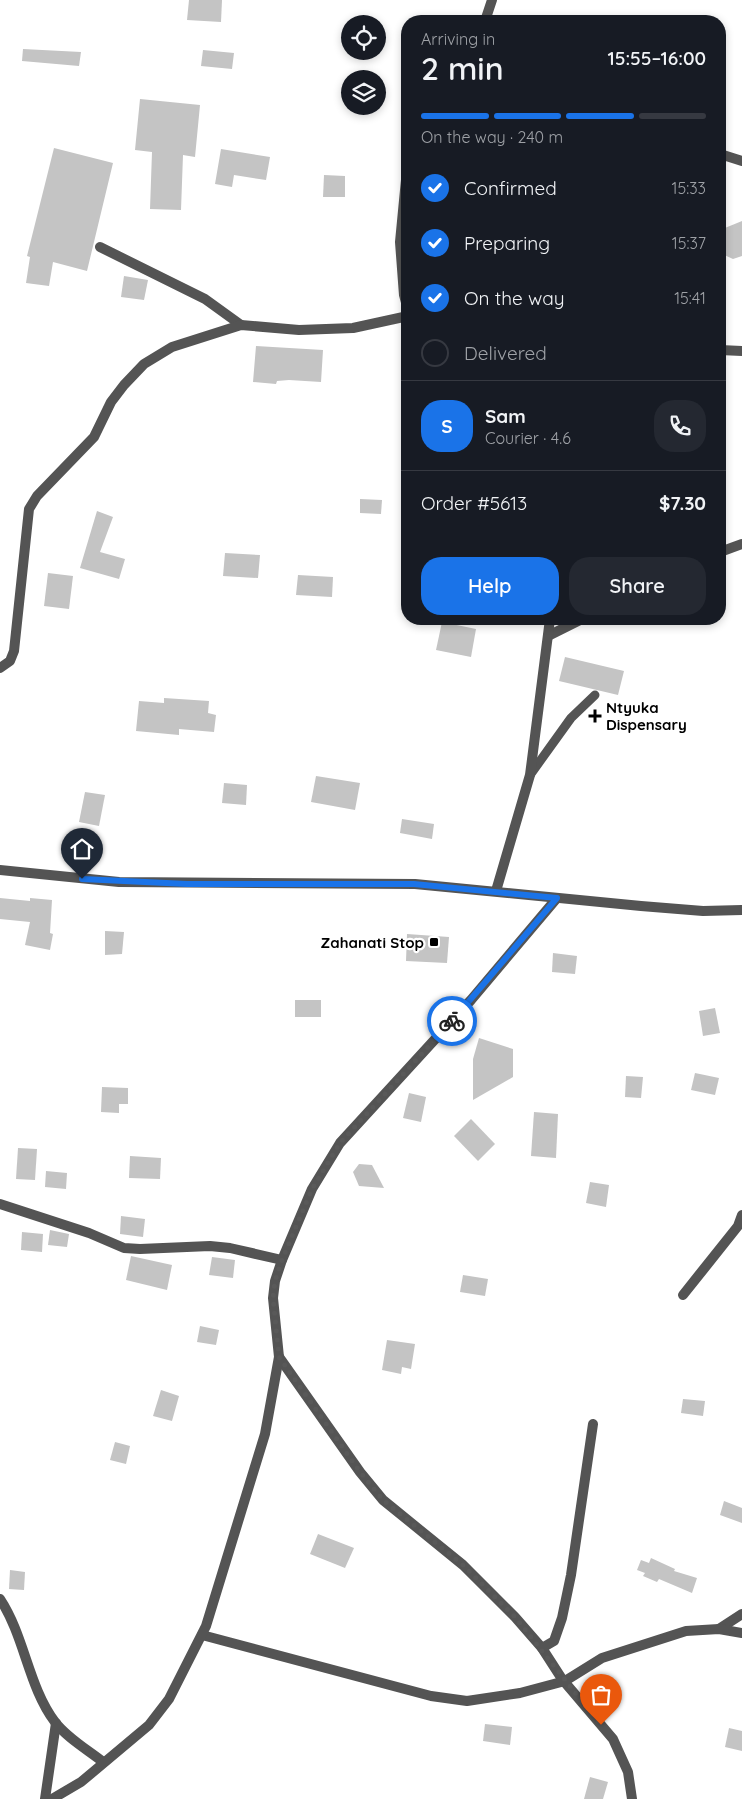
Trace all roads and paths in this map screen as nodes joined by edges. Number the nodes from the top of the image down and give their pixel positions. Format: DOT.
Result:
graph roads {
  1 [pos="492,0"];
  2 [pos="487,15"];
  3 [pos="726,156"];
  4 [pos="742,161"];
  5 [pos="401,232"];
  6 [pos="100,247"];
  7 [pos="401,255"];
  8 [pos="401,318"];
  9 [pos="241,325"];
  10 [pos="726,350"];
  11 [pos="742,351"];
  12 [pos="742,544"];
  13 [pos="726,550"];
  14 [pos="549,625"];
  15 [pos="570,625"];
  16 [pos="548,636"];
  17 [pos="0,668"];
  18 [pos="595,695"];
  19 [pos="530,775"];
  20 [pos="0,870"];
  21 [pos="496,891"];
  22 [pos="557,898"];
  23 [pos="742,910"];
  24 [pos="0,1204"];
  25 [pos="742,1216"];
  26 [pos="282,1260"];
  27 [pos="683,1295"];
  28 [pos="279,1357"];
  29 [pos="593,1424"];
  30 [pos="0,1599"];
  31 [pos="742,1614"];
  32 [pos="719,1630"];
  33 [pos="742,1633"];
  34 [pos="202,1634"];
  35 [pos="542,1648"];
  36 [pos="565,1681"];
  37 [pos="56,1723"];
  38 [pos="103,1762"];
  39 [pos="45,1799"];
  40 [pos="52,1799"];
  41 [pos="632,1799"];
  1 -- 2 [label="street"];
  3 -- 4 [label="street"];
  5 -- 7 [label="street"];
  6 -- 9 [label="street"];
  8 -- 9 [label="street"];
  9 -- 17 [label="street"];
  10 -- 11 [label="street"];
  12 -- 13 [label="street"];
  14 -- 16 [label="street"];
  15 -- 16 [label="street"];
  16 -- 19 [label="street"];
  18 -- 19 [label="lane"];
  19 -- 21 [label="street"];
  20 -- 21 [label="street"];
  21 -- 22 [label="street"];
  22 -- 23 [label="street"];
  22 -- 26 [label="street"];
  24 -- 26 [label="street"];
  25 -- 27 [label="street"];
  26 -- 28 [label="street"];
  28 -- 34 [label="street"];
  28 -- 35 [label="street"];
  29 -- 35 [label="street"];
  30 -- 37 [label="street"];
  31 -- 32 [label="street"];
  32 -- 33 [label="street"];
  32 -- 36 [label="street"];
  34 -- 36 [label="street"];
  34 -- 38 [label="street"];
  35 -- 36 [label="street"];
  36 -- 41 [label="street"];
  37 -- 38 [label="street"];
  37 -- 39 [label="street"];
  38 -- 40 [label="street"];
}
